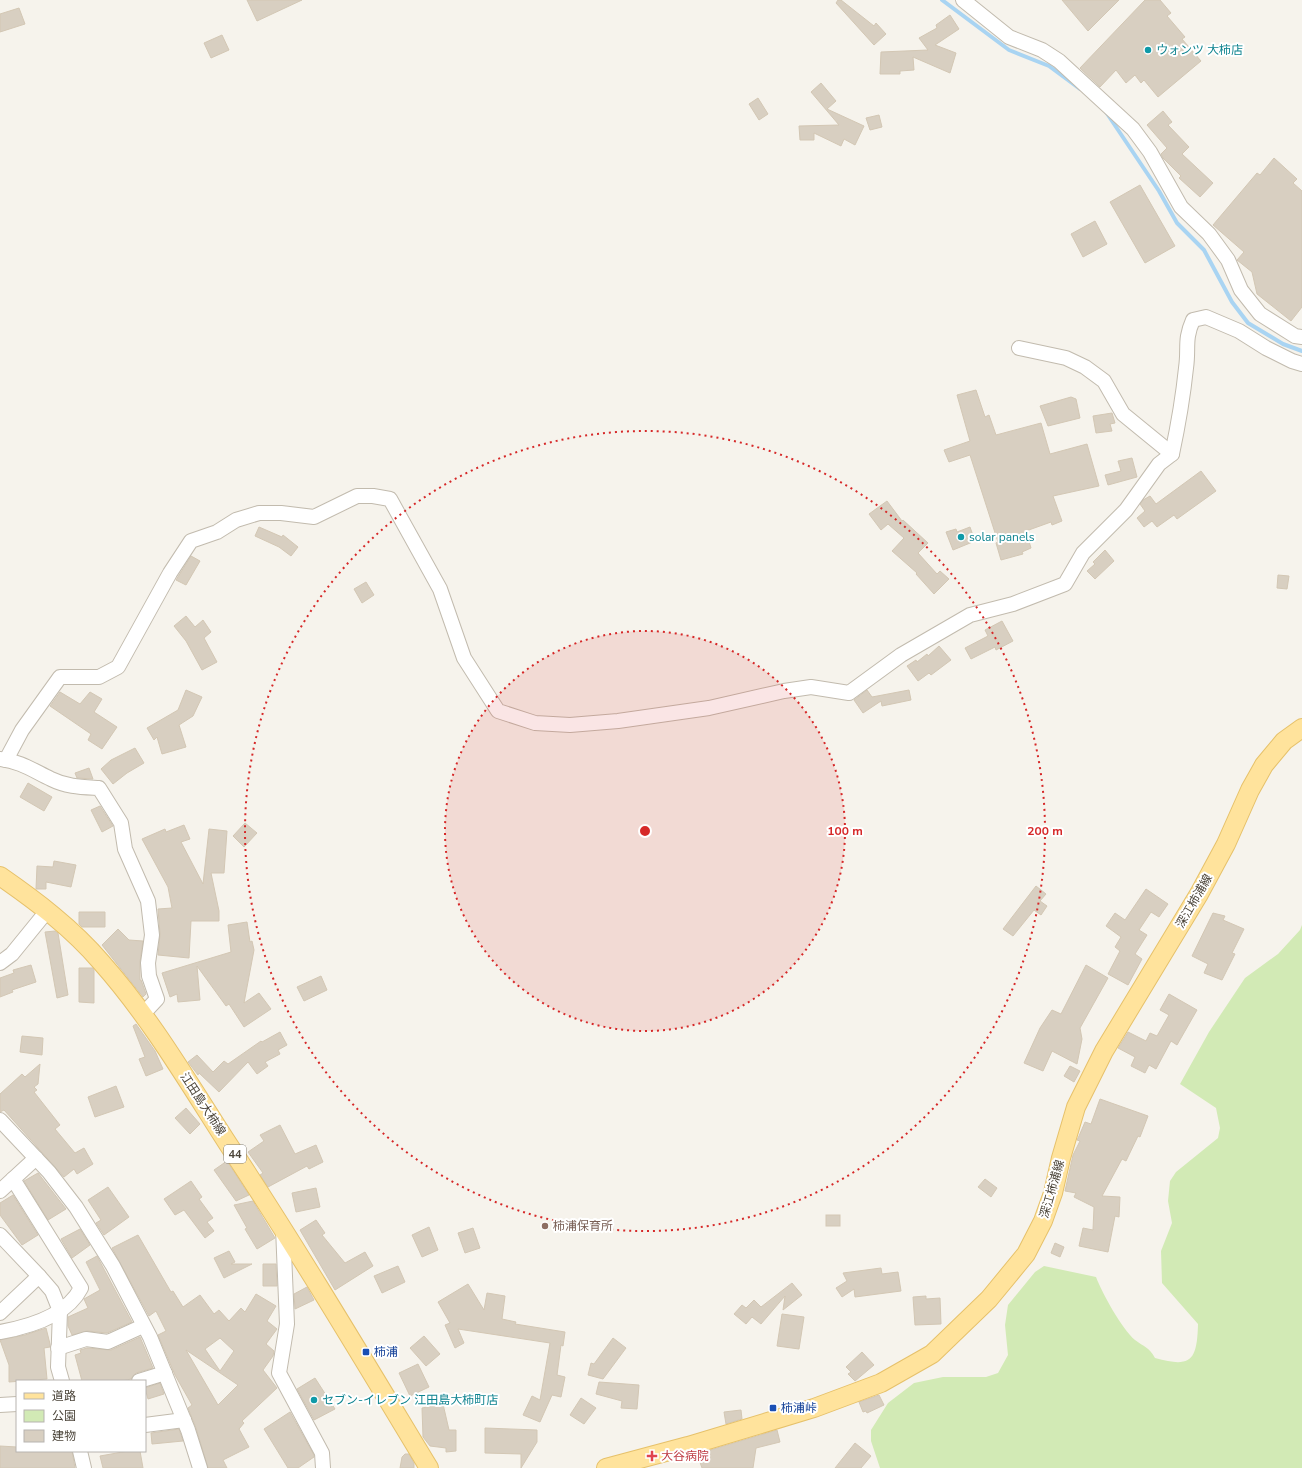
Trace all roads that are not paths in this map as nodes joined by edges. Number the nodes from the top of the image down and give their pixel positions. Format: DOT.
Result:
graph roads {
  1 [pos="962,0"];
  2 [pos="1302,337"];
  3 [pos="1019,348"];
  4 [pos="1302,364"];
  5 [pos="1172,454"];
  6 [pos="1302,728"];
  7 [pos="3,760"];
  8 [pos="0,876"];
  9 [pos="47,911"];
  10 [pos="0,963"];
  11 [pos="143,1014"];
  12 [pos="0,1120"];
  13 [pos="36,1158"];
  14 [pos="13,1179"];
  15 [pos="0,1191"];
  16 [pos="283,1227"];
  17 [pos="0,1235"];
  18 [pos="39,1276"];
  19 [pos="60,1311"];
  20 [pos="0,1313"];
  21 [pos="143,1326"];
  22 [pos="0,1332"];
  23 [pos="58,1348"];
  24 [pos="164,1373"];
  25 [pos="62,1380"];
  26 [pos="142,1380"];
  27 [pos="16,1404"];
  28 [pos="0,1405"];
  29 [pos="184,1420"];
  30 [pos="146,1425"];
  31 [pos="80,1452"];
  32 [pos="84,1468"];
  33 [pos="200,1468"];
  34 [pos="323,1468"];
  35 [pos="428,1468"];
  36 [pos="606,1468"];
  1 -- 2 [label="street"];
  3 -- 5 [label="street"];
  4 -- 5 [label="street"];
  5 -- 7 [label="street"];
  6 -- 36 [label="main road, 深江柿浦線"];
  7 -- 11 [label="street"];
  8 -- 9 [label="main road, 江田島大柿線 / 44"];
  9 -- 10 [label="street"];
  9 -- 11 [label="main road, 江田島大柿線 / 44"];
  11 -- 16 [label="main road, 江田島大柿線 / 44"];
  12 -- 13 [label="street"];
  13 -- 14 [label="street"];
  13 -- 21 [label="street"];
  14 -- 15 [label="street"];
  14 -- 19 [label="street"];
  16 -- 34 [label="street"];
  16 -- 35 [label="main road, 江田島大柿線 / 44"];
  17 -- 18 [label="street"];
  18 -- 19 [label="street"];
  18 -- 20 [label="street"];
  19 -- 22 [label="street"];
  19 -- 23 [label="street"];
  21 -- 23 [label="street"];
  21 -- 24 [label="street"];
  23 -- 25 [label="street"];
  24 -- 26 [label="street"];
  24 -- 29 [label="street"];
  27 -- 28 [label="street"];
  29 -- 30 [label="street"];
  29 -- 33 [label="street"];
  31 -- 32 [label="street"];
}
